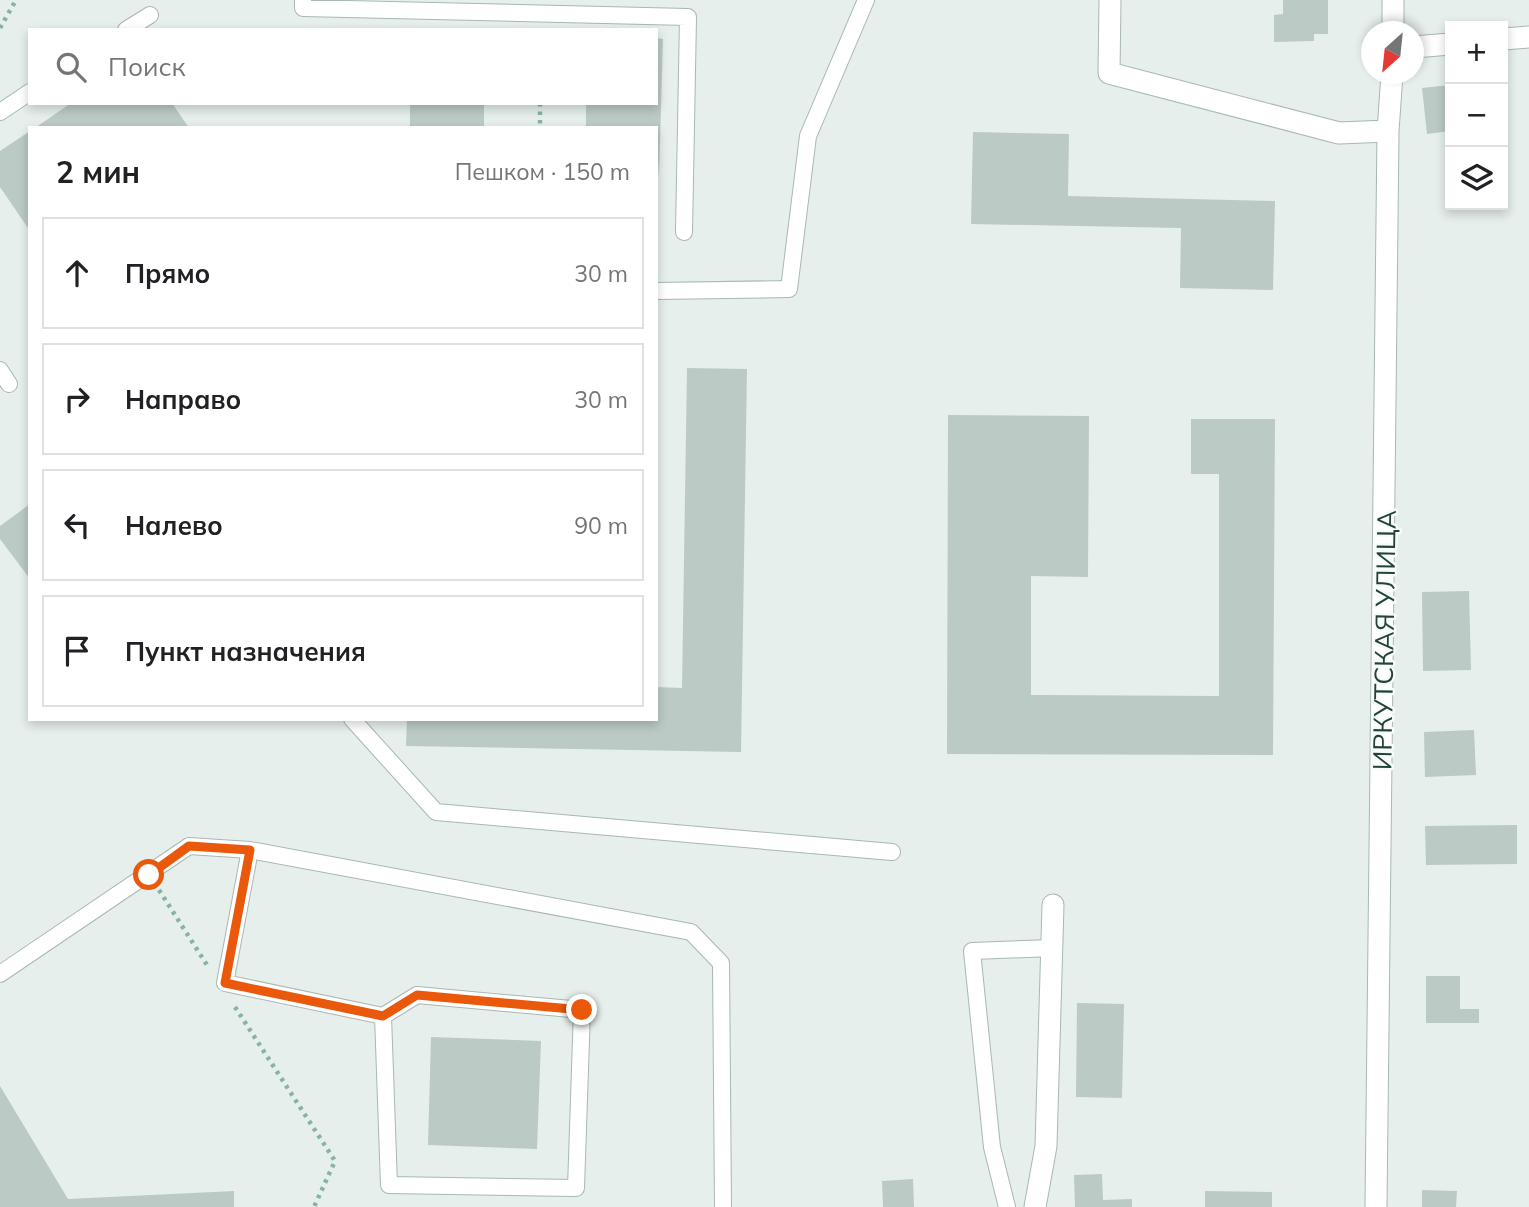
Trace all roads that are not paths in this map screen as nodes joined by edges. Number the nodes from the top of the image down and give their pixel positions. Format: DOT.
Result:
graph roads {
  1 [pos="303,0"];
  2 [pos="866,0"];
  3 [pos="1110,0"];
  4 [pos="1393,0"];
  5 [pos="150,15"];
  6 [pos="1393,21"];
  7 [pos="130,28"];
  8 [pos="1529,37"];
  9 [pos="1508,39"];
  10 [pos="1445,44"];
  11 [pos="1424,46"];
  12 [pos="1391,84"];
  13 [pos="28,93"];
  14 [pos="0,112"];
  15 [pos="1388,131"];
  16 [pos="684,232"];
  17 [pos="658,290"];
  18 [pos="354,721"];
  19 [pos="250,850"];
  20 [pos="892,852"];
  21 [pos="1053,905"];
  22 [pos="1053,947"];
  23 [pos="0,974"];
  24 [pos="383,1016"];
  25 [pos="723,1207"];
  26 [pos="1007,1207"];
  27 [pos="1035,1207"];
  28 [pos="1376,1207"];
  1 -- 16 [label="lane"];
  2 -- 17 [label="lane"];
  3 -- 15 [label="street"];
  4 -- 6 [label="street"];
  5 -- 7 [label="lane"];
  8 -- 9 [label="street"];
  10 -- 11 [label="street"];
  12 -- 15 [label="street, ИРКУТСКАЯ УЛИЦА"];
  13 -- 14 [label="lane"];
  15 -- 28 [label="street, ИРКУТСКАЯ УЛИЦА"];
  18 -- 20 [label="lane"];
  19 -- 23 [label="lane"];
  19 -- 24 [label="lane"];
  19 -- 25 [label="lane"];
  21 -- 22 [label="street"];
  22 -- 26 [label="lane"];
  22 -- 27 [label="street"];
  24 -- 24 [label="lane"];
}
